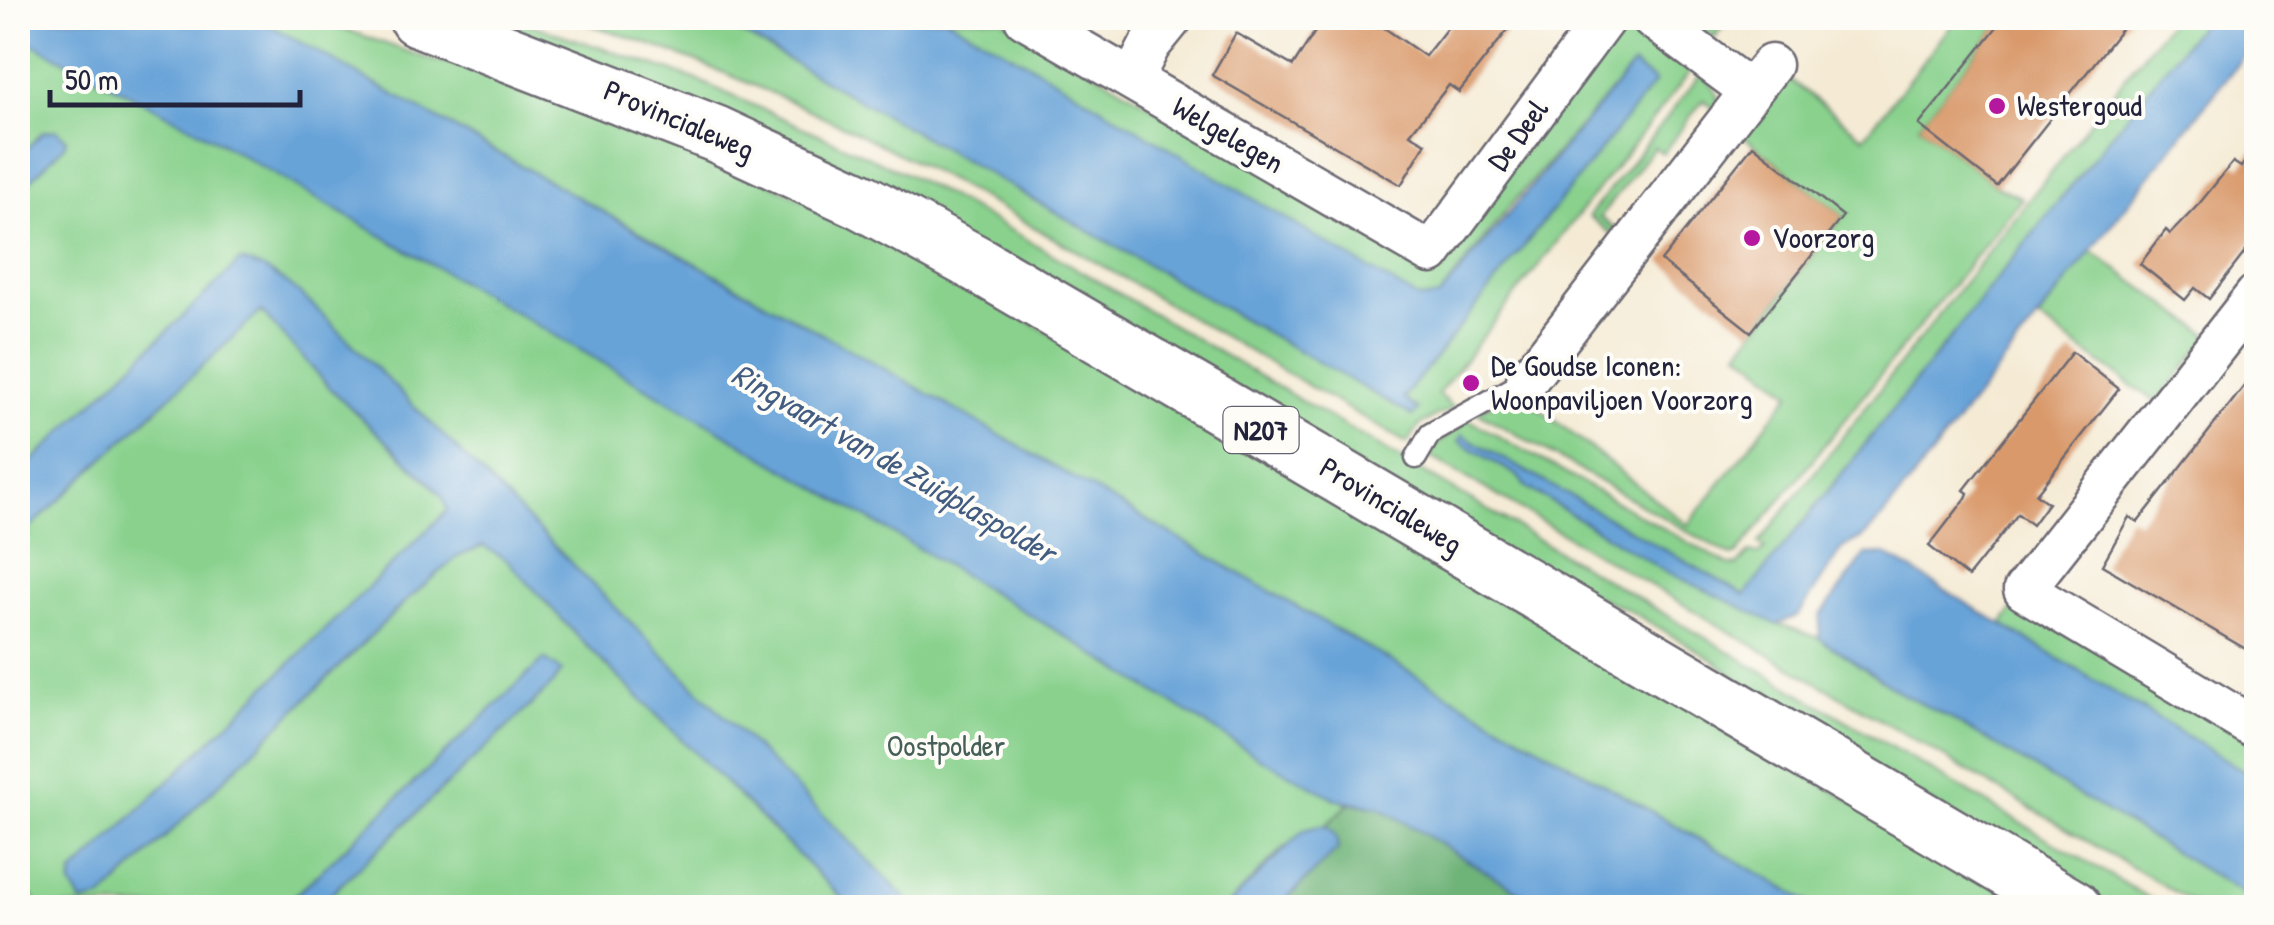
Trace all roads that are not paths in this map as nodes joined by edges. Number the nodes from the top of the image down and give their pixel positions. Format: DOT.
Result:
graph roads {
  1 [pos="417,18"];
  2 [pos="1025,18"];
  3 [pos="1172,18"];
  4 [pos="1605,18"];
  5 [pos="1652,18"];
  6 [pos="1132,80"];
  7 [pos="1431,253"];
  8 [pos="2251,313"];
  9 [pos="1542,369"];
  10 [pos="1416,458"];
  11 [pos="2256,729"];
  12 [pos="2073,908"];
  1 -- 12 [label="main road, Provincialeweg / N207"];
  2 -- 6 [label="street, Welgelegen"];
  3 -- 6 [label="street"];
  4 -- 7 [label="street, De Deel"];
  5 -- 9 [label="street"];
  6 -- 7 [label="street, Welgelegen"];
  8 -- 11 [label="street"];
  9 -- 10 [label="lane"];
}
